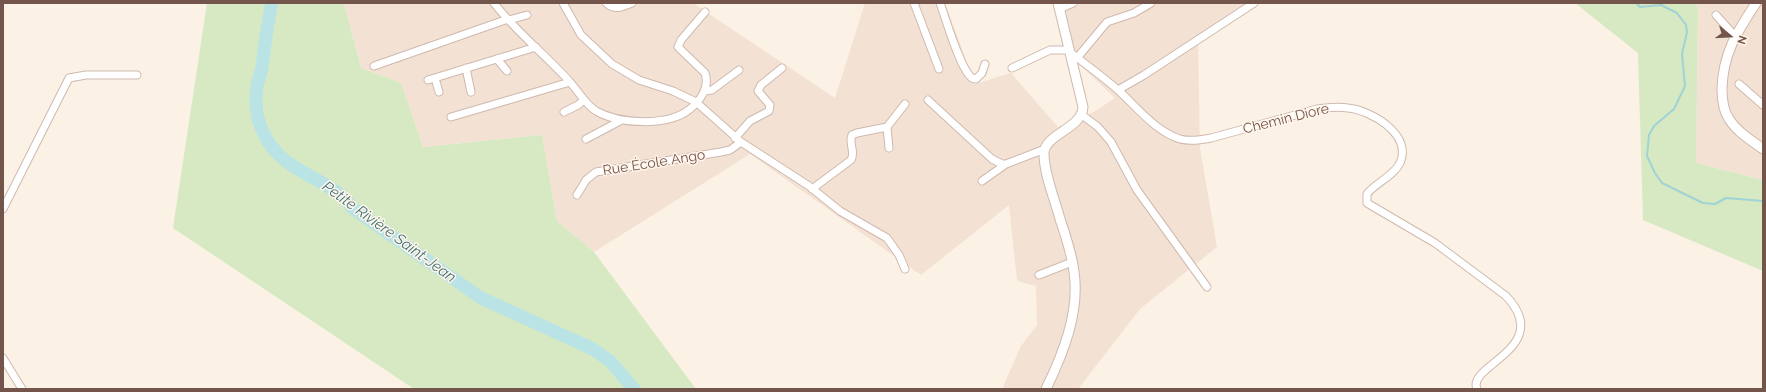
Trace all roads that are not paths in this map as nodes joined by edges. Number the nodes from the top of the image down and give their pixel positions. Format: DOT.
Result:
graph roads {
  1 [pos="494,3"];
  2 [pos="563,3"];
  3 [pos="606,3"];
  4 [pos="632,3"];
  5 [pos="914,3"];
  6 [pos="940,3"];
  7 [pos="1073,3"];
  8 [pos="1151,3"];
  9 [pos="1254,3"];
  10 [pos="1756,3"];
  11 [pos="1058,6"];
  12 [pos="705,12"];
  13 [pos="527,15"];
  14 [pos="1716,15"];
  15 [pos="509,20"];
  16 [pos="1735,36"];
  17 [pos="536,47"];
  18 [pos="1073,54"];
  19 [pos="497,59"];
  20 [pos="986,64"];
  21 [pos="374,66"];
  22 [pos="466,68"];
  23 [pos="782,68"];
  24 [pos="1012,68"];
  25 [pos="939,69"];
  26 [pos="739,70"];
  27 [pos="507,71"];
  28 [pos="137,75"];
  29 [pos="435,78"];
  30 [pos="428,80"];
  31 [pos="570,82"];
  32 [pos="1739,84"];
  33 [pos="1118,90"];
  34 [pos="705,91"];
  35 [pos="438,92"];
  36 [pos="471,92"];
  37 [pos="584,100"];
  38 [pos="928,100"];
  39 [pos="696,102"];
  40 [pos="905,104"];
  41 [pos="1763,105"];
  42 [pos="564,112"];
  43 [pos="1082,115"];
  44 [pos="451,117"];
  45 [pos="620,121"];
  46 [pos="887,127"];
  47 [pos="586,139"];
  48 [pos="738,140"];
  49 [pos="889,148"];
  50 [pos="1045,149"];
  51 [pos="1763,149"];
  52 [pos="1006,164"];
  53 [pos="982,181"];
  54 [pos="812,189"];
  55 [pos="577,195"];
  56 [pos="3,209"];
  57 [pos="1072,262"];
  58 [pos="905,269"];
  59 [pos="1039,275"];
  60 [pos="1207,286"];
  61 [pos="3,358"];
  62 [pos="22,389"];
  63 [pos="1046,389"];
  64 [pos="1477,389"];
  1 -- 15 [label="street"];
  2 -- 39 [label="street"];
  3 -- 4 [label="street"];
  5 -- 25 [label="street"];
  6 -- 20 [label="street"];
  7 -- 11 [label="street"];
  8 -- 18 [label="street"];
  9 -- 33 [label="street"];
  10 -- 16 [label="street"];
  11 -- 18 [label="street"];
  12 -- 34 [label="street"];
  13 -- 15 [label="street"];
  14 -- 16 [label="street"];
  15 -- 17 [label="street"];
  15 -- 21 [label="street"];
  16 -- 51 [label="street"];
  17 -- 19 [label="street"];
  17 -- 31 [label="street"];
  18 -- 24 [label="street"];
  18 -- 33 [label="street, Chemin Diore"];
  18 -- 43 [label="street"];
  19 -- 22 [label="street"];
  19 -- 27 [label="street"];
  22 -- 29 [label="street"];
  22 -- 36 [label="street"];
  23 -- 48 [label="street, Rue École Ango"];
  26 -- 34 [label="street"];
  28 -- 56 [label="street"];
  29 -- 30 [label="street"];
  29 -- 35 [label="street"];
  31 -- 37 [label="street"];
  31 -- 44 [label="street"];
  32 -- 41 [label="street"];
  33 -- 64 [label="street, Chemin Diore"];
  34 -- 39 [label="street"];
  37 -- 42 [label="street"];
  37 -- 45 [label="street"];
  38 -- 52 [label="street"];
  39 -- 45 [label="street"];
  39 -- 48 [label="street"];
  40 -- 46 [label="street"];
  43 -- 50 [label="street"];
  43 -- 60 [label="street"];
  45 -- 47 [label="street"];
  46 -- 49 [label="street"];
  46 -- 54 [label="street"];
  48 -- 54 [label="street"];
  48 -- 55 [label="street, Rue École Ango"];
  50 -- 52 [label="street"];
  50 -- 57 [label="street"];
  52 -- 53 [label="street"];
  54 -- 58 [label="street"];
  57 -- 59 [label="street"];
  57 -- 63 [label="street"];
  61 -- 62 [label="street"];
}
